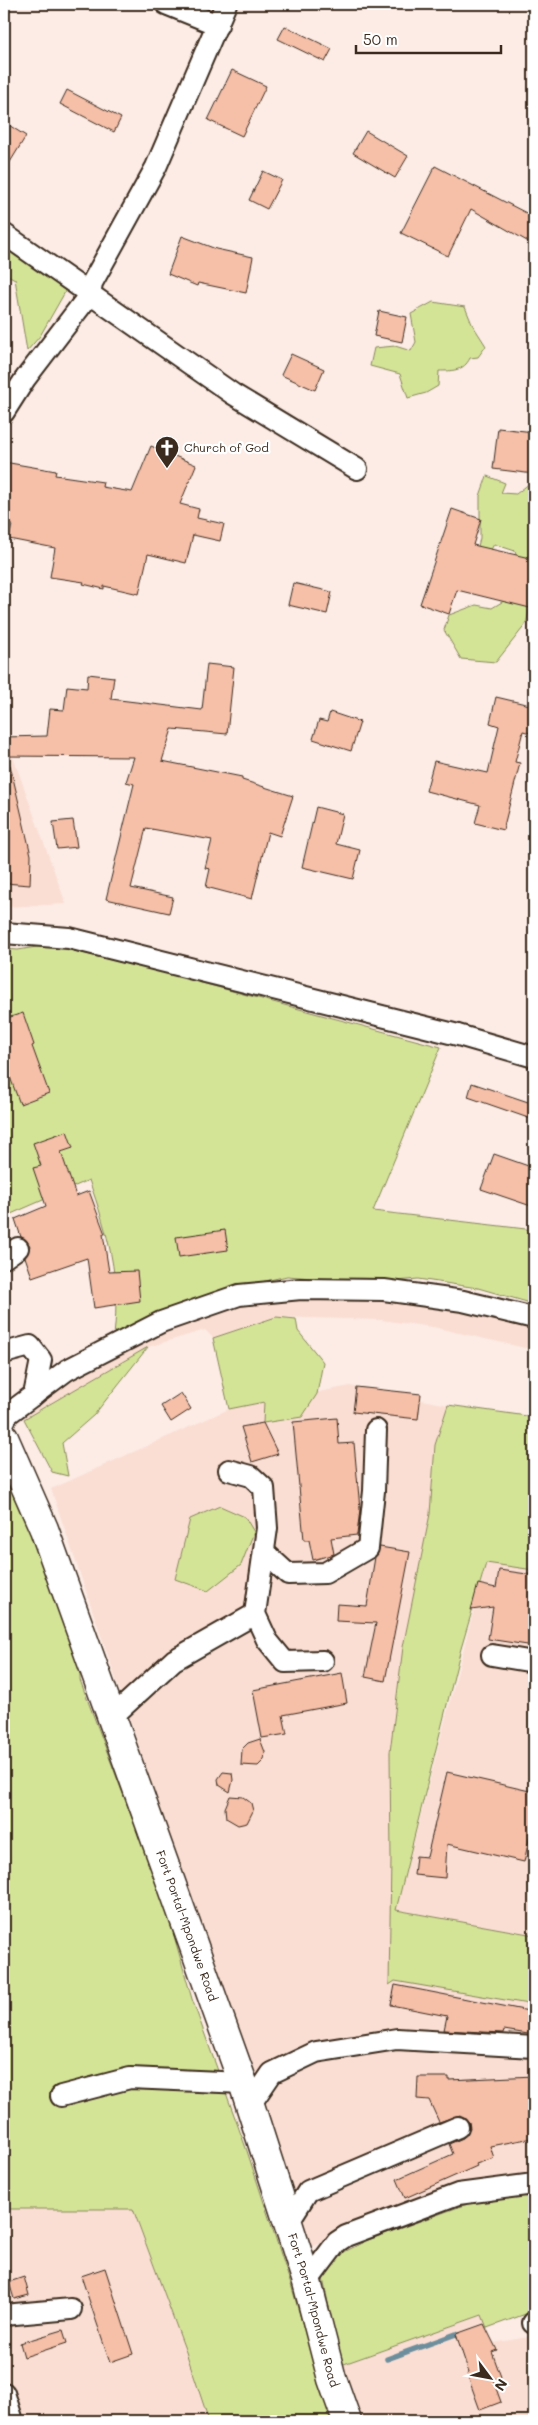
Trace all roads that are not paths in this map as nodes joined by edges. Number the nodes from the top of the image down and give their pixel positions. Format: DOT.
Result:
graph roads {
  1 [pos="166,4"];
  2 [pos="226,4"];
  3 [pos="218,25"];
  4 [pos="4,234"];
  5 [pos="90,294"];
  6 [pos="4,412"];
  7 [pos="357,468"];
  8 [pos="4,933"];
  9 [pos="534,1057"];
  10 [pos="534,1318"];
  11 [pos="4,1353"];
  12 [pos="34,1395"];
  13 [pos="4,1422"];
  14 [pos="376,1430"];
  15 [pos="4,1438"];
  16 [pos="229,1470"];
  17 [pos="264,1552"];
  18 [pos="255,1614"];
  19 [pos="492,1655"];
  20 [pos="323,1661"];
  21 [pos="534,1662"];
  22 [pos="112,1717"];
  23 [pos="534,2047"];
  24 [pos="247,2094"];
  25 [pos="61,2096"];
  26 [pos="458,2127"];
  27 [pos="534,2184"];
  28 [pos="287,2224"];
  29 [pos="307,2282"];
  30 [pos="71,2309"];
  31 [pos="4,2314"];
  32 [pos="4,2393"];
  33 [pos="13,2421"];
  34 [pos="347,2421"];
  1 -- 3 [label="street"];
  2 -- 3 [label="street"];
  3 -- 5 [label="street"];
  4 -- 5 [label="street"];
  5 -- 6 [label="street"];
  5 -- 7 [label="street"];
  8 -- 9 [label="street"];
  10 -- 12 [label="street"];
  11 -- 12 [label="street"];
  12 -- 13 [label="street"];
  14 -- 17 [label="street"];
  15 -- 22 [label="highway, Fort Portal-Mpondwe Road"];
  16 -- 17 [label="street"];
  17 -- 18 [label="street"];
  18 -- 20 [label="street"];
  18 -- 22 [label="street"];
  19 -- 21 [label="street"];
  22 -- 24 [label="highway, Fort Portal-Mpondwe Road"];
  23 -- 24 [label="street"];
  24 -- 25 [label="street"];
  24 -- 28 [label="highway, Fort Portal-Mpondwe Road"];
  26 -- 28 [label="street"];
  27 -- 29 [label="street"];
  28 -- 29 [label="highway, Fort Portal-Mpondwe Road"];
  29 -- 34 [label="highway, Fort Portal-Mpondwe Road"];
  30 -- 31 [label="street"];
  32 -- 33 [label="street"];
}
